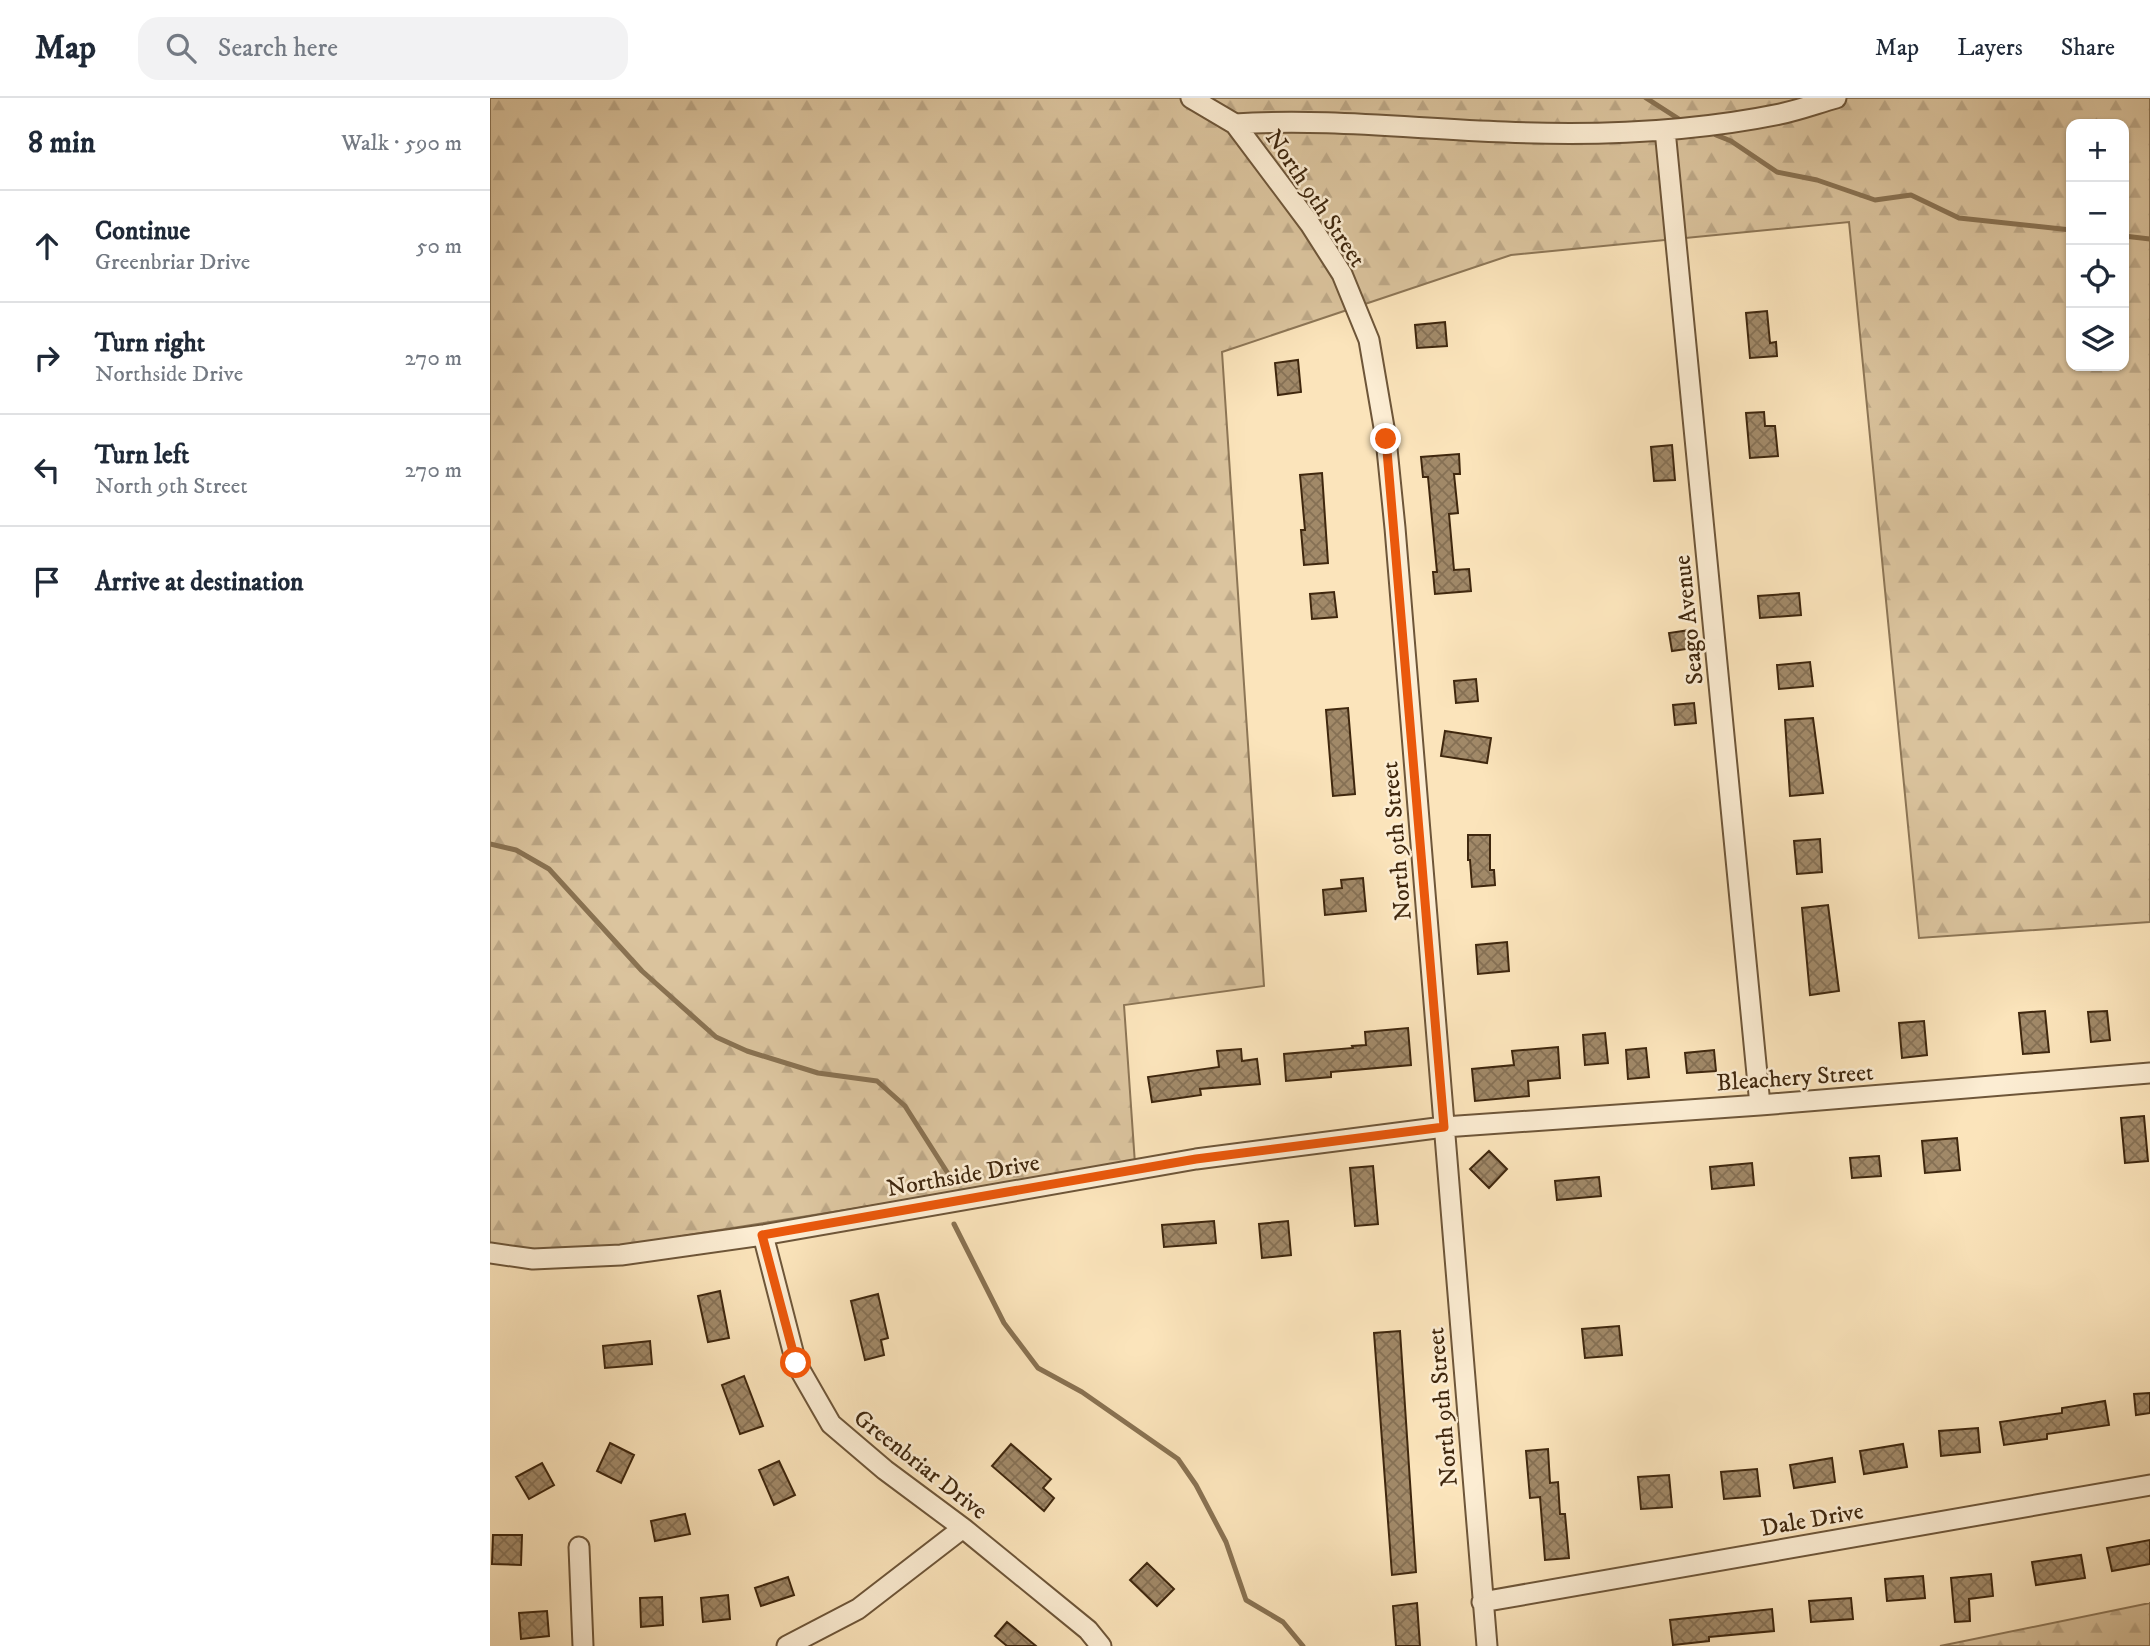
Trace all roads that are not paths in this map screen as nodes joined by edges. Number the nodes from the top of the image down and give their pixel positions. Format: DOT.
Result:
graph roads {
  1 [pos="1191,98"];
  2 [pos="1836,98"];
  3 [pos="1235,124"];
  4 [pos="1665,130"];
  5 [pos="2150,1073"];
  6 [pos="1760,1105"];
  7 [pos="1444,1127"];
  8 [pos="762,1235"];
  9 [pos="490,1253"];
  10 [pos="2150,1485"];
  11 [pos="963,1528"];
  12 [pos="579,1547"];
  13 [pos="1482,1602"];
  14 [pos="583,1646"];
  15 [pos="787,1646"];
  16 [pos="1101,1646"];
  17 [pos="1486,1646"];
  1 -- 3 [label="street, North 9th Street"];
  2 -- 4 [label="street"];
  3 -- 4 [label="street"];
  3 -- 7 [label="street, North 9th Street"];
  4 -- 6 [label="street, Seago Avenue"];
  5 -- 6 [label="street, Bleachery Street"];
  6 -- 7 [label="street, Bleachery Street"];
  7 -- 8 [label="street, Northside Drive"];
  7 -- 13 [label="street, North 9th Street"];
  8 -- 9 [label="street, Northside Drive"];
  8 -- 11 [label="street, Greenbriar Drive"];
  10 -- 13 [label="street, Dale Drive"];
  11 -- 15 [label="street"];
  11 -- 16 [label="street, Greenbriar Drive"];
  12 -- 14 [label="street"];
  13 -- 17 [label="street, North 9th Street"];
}
